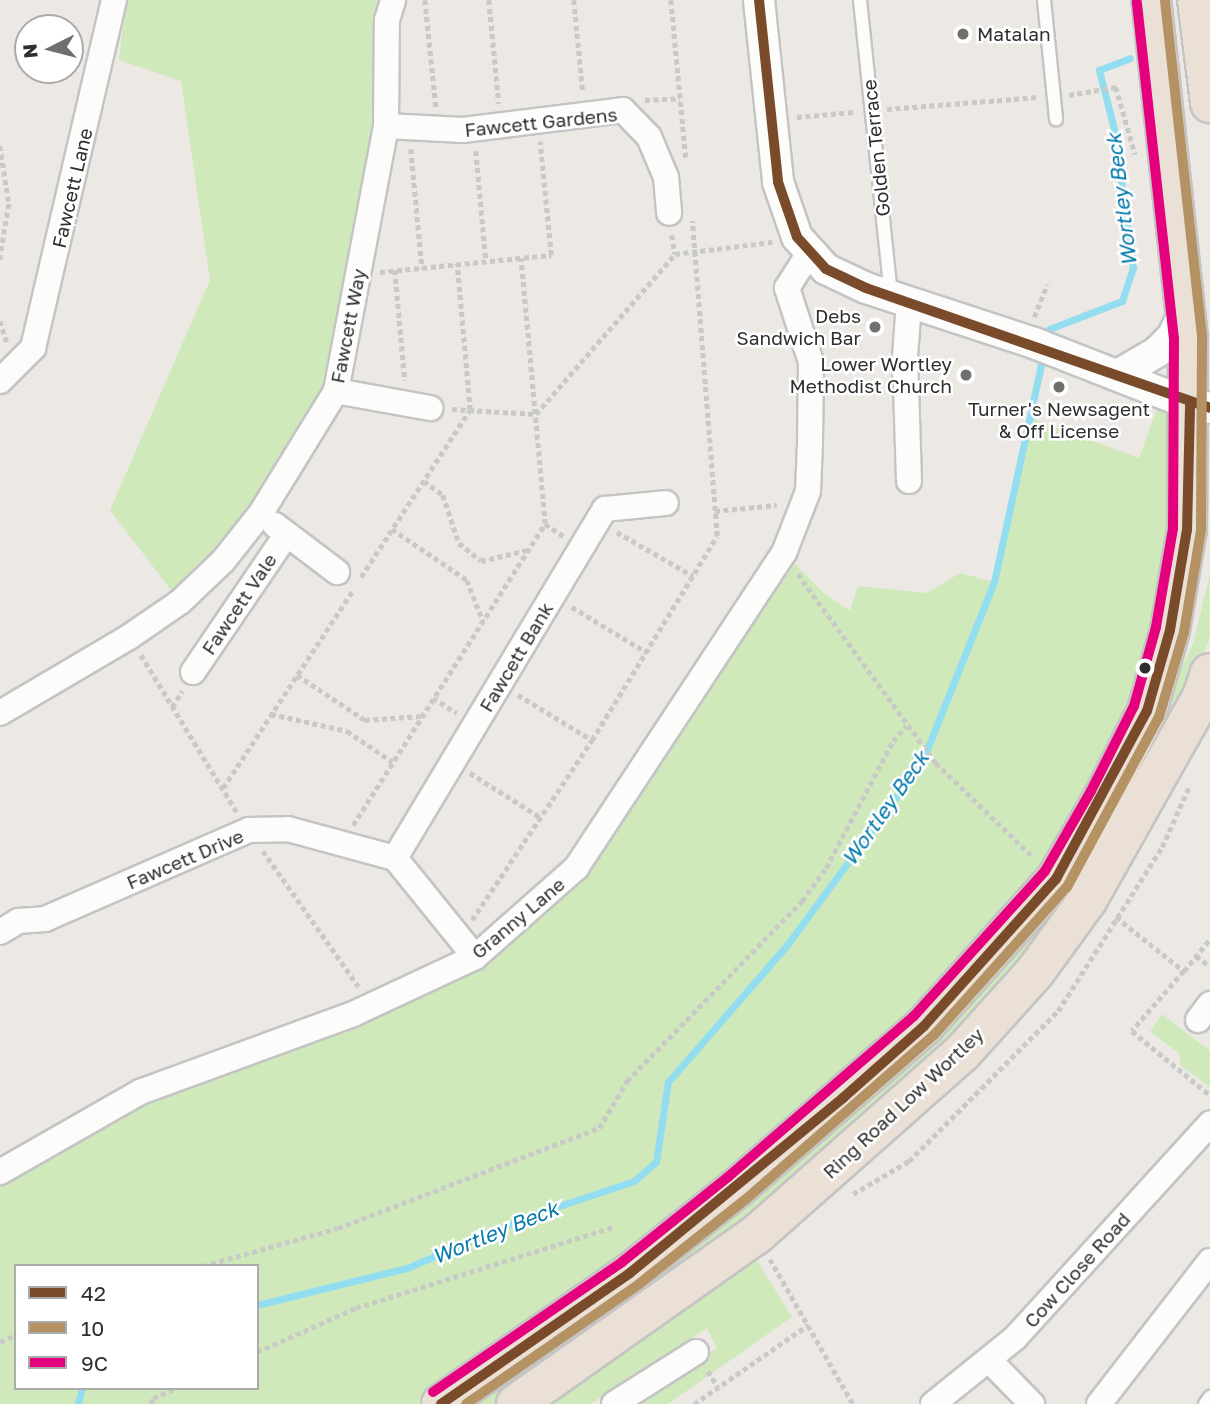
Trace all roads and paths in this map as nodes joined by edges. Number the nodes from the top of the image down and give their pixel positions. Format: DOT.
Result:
graph roads {
  1 [pos="114,0"];
  2 [pos="393,0"];
  3 [pos="425,0"];
  4 [pos="489,0"];
  5 [pos="574,0"];
  6 [pos="759,0"];
  7 [pos="860,0"];
  8 [pos="1044,0"];
  9 [pos="1151,0"];
  10 [pos="1197,0"];
  11 [pos="1116,87"];
  12 [pos="1088,93"];
  13 [pos="1053,96"];
  14 [pos="1210,103"];
  15 [pos="872,111"];
  16 [pos="585,115"];
  17 [pos="1056,119"];
  18 [pos="770,120"];
  19 [pos="538,121"];
  20 [pos="501,125"];
  21 [pos="398,127"];
  22 [pos="438,129"];
  23 [pos="474,129"];
  24 [pos="0,146"];
  25 [pos="669,213"];
  26 [pos="758,246"];
  27 [pos="809,253"];
  28 [pos="522,258"];
  29 [pos="0,259"];
  30 [pos="486,261"];
  31 [pos="457,264"];
  32 [pos="422,268"];
  33 [pos="395,270"];
  34 [pos="358,274"];
  35 [pos="1047,285"];
  36 [pos="900,300"];
  37 [pos="1185,312"];
  38 [pos="1036,344"];
  39 [pos="8,375"];
  40 [pos="1118,375"];
  41 [pos="337,391"];
  42 [pos="1203,400"];
  43 [pos="419,406"];
  44 [pos="470,410"];
  45 [pos="536,414"];
  46 [pos="1210,461"];
  47 [pos="424,481"];
  48 [pos="909,481"];
  49 [pos="666,503"];
  50 [pos="803,503"];
  51 [pos="715,511"];
  52 [pos="261,513"];
  53 [pos="598,522"];
  54 [pos="392,530"];
  55 [pos="1187,530"];
  56 [pos="286,535"];
  57 [pos="528,550"];
  58 [pos="784,553"];
  59 [pos="337,572"];
  60 [pos="693,576"];
  61 [pos="553,596"];
  62 [pos="482,621"];
  63 [pos="129,637"];
  64 [pos="646,652"];
  65 [pos="193,673"];
  66 [pos="1210,673"];
  67 [pos="297,675"];
  68 [pos="500,685"];
  69 [pos="0,713"];
  70 [pos="271,714"];
  71 [pos="422,716"];
  72 [pos="906,726"];
  73 [pos="592,740"];
  74 [pos="393,762"];
  75 [pos="453,762"];
  76 [pos="1193,778"];
  77 [pos="223,788"];
  78 [pos="540,817"];
  79 [pos="249,830"];
  80 [pos="341,843"];
  81 [pos="396,858"];
  82 [pos="1056,879"];
  83 [pos="1103,909"];
  84 [pos="6,921"];
  85 [pos="1210,939"];
  86 [pos="1196,956"];
  87 [pos="475,957"];
  88 [pos="1210,966"];
  89 [pos="1184,971"];
  90 [pos="372,1005"];
  91 [pos="1210,1095"];
  92 [pos="1210,1124"];
  93 [pos="0,1172"];
  94 [pos="613,1227"];
  95 [pos="756,1236"];
  96 [pos="1210,1261"];
  97 [pos="210,1264"];
  98 [pos="808,1325"];
  99 [pos="259,1351"];
  100 [pos="696,1352"];
  101 [pos="989,1360"];
  102 [pos="171,1390"];
  103 [pos="1210,1398"];
  104 [pos="151,1404"];
  105 [pos="441,1404"];
  106 [pos="516,1404"];
  107 [pos="614,1404"];
  108 [pos="694,1404"];
  109 [pos="853,1404"];
  110 [pos="933,1404"];
  111 [pos="1031,1404"];
  112 [pos="1099,1404"];
  113 [pos="1205,1404"];
  1 -- 39 [label="street, Fawcett Lane"];
  2 -- 21 [label="street, Fawcett Way"];
  3 -- 22 [label="path"];
  4 -- 20 [label="path"];
  5 -- 16 [label="path"];
  6 -- 18 [label="street"];
  7 -- 15 [label="lane, Golden Terrace"];
  8 -- 13 [label="lane"];
  9 -- 37 [label="highway"];
  10 -- 14 [label="highway"];
  11 -- 12 [label="path"];
  13 -- 15 [label="path"];
  13 -- 17 [label="lane"];
  15 -- 18 [label="path"];
  15 -- 36 [label="lane, Golden Terrace"];
  16 -- 19 [label="street, Fawcett Gardens"];
  16 -- 25 [label="street, Fawcett Gardens"];
  18 -- 27 [label="street"];
  19 -- 20 [label="street, Fawcett Gardens"];
  19 -- 28 [label="path"];
  20 -- 23 [label="street, Fawcett Gardens"];
  21 -- 22 [label="street, Fawcett Gardens"];
  21 -- 32 [label="path"];
  21 -- 34 [label="street, Fawcett Way"];
  22 -- 23 [label="street, Fawcett Gardens"];
  23 -- 30 [label="path"];
  24 -- 29 [label="path"];
  26 -- 45 [label="path"];
  27 -- 36 [label="street"];
  27 -- 50 [label="street, Granny Lane"];
  28 -- 30 [label="path"];
  28 -- 45 [label="path"];
  30 -- 31 [label="path"];
  31 -- 32 [label="path"];
  31 -- 44 [label="path"];
  32 -- 33 [label="path"];
  33 -- 34 [label="path"];
  33 -- 43 [label="path"];
  34 -- 41 [label="street, Fawcett Way"];
  35 -- 38 [label="path"];
  36 -- 38 [label="street"];
  36 -- 48 [label="street"];
  37 -- 40 [label="street"];
  37 -- 42 [label="highway"];
  38 -- 40 [label="street"];
  40 -- 42 [label="street"];
  41 -- 43 [label="street"];
  41 -- 52 [label="street, Fawcett Way"];
  42 -- 55 [label="highway"];
  43 -- 44 [label="path"];
  44 -- 45 [label="path"];
  44 -- 47 [label="path"];
  45 -- 57 [label="path"];
  46 -- 55 [label="highway"];
  47 -- 54 [label="path"];
  47 -- 57 [label="path"];
  49 -- 53 [label="street, Fawcett Bank"];
  50 -- 51 [label="path"];
  50 -- 58 [label="street, Granny Lane"];
  52 -- 56 [label="street, Fawcett Vale"];
  52 -- 63 [label="street, Fawcett Way"];
  53 -- 60 [label="path"];
  53 -- 61 [label="street, Fawcett Bank"];
  54 -- 62 [label="path"];
  54 -- 67 [label="path"];
  55 -- 82 [label="highway"];
  56 -- 59 [label="street, Fawcett Vale"];
  56 -- 65 [label="street, Fawcett Vale"];
  57 -- 62 [label="path"];
  58 -- 72 [label="path"];
  58 -- 87 [label="street, Granny Lane"];
  61 -- 64 [label="path"];
  61 -- 68 [label="street, Fawcett Bank"];
  62 -- 71 [label="path"];
  63 -- 69 [label="street, Fawcett Way"];
  63 -- 77 [label="path"];
  66 -- 83 [label="highway, Ring Road Low Wortley"];
  67 -- 70 [label="path"];
  67 -- 71 [label="path"];
  68 -- 73 [label="path"];
  68 -- 75 [label="street, Fawcett Bank"];
  70 -- 74 [label="path"];
  70 -- 77 [label="path"];
  71 -- 74 [label="path"];
  72 -- 82 [label="path"];
  72 -- 97 [label="path"];
  74 -- 80 [label="path"];
  75 -- 78 [label="path"];
  75 -- 81 [label="street, Fawcett Bank"];
  76 -- 83 [label="path"];
  77 -- 79 [label="path"];
  79 -- 80 [label="street, Fawcett Drive"];
  79 -- 84 [label="street, Fawcett Drive"];
  79 -- 90 [label="path"];
  80 -- 81 [label="street, Fawcett Drive"];
  81 -- 87 [label="street"];
  82 -- 105 [label="highway"];
  83 -- 89 [label="path"];
  83 -- 95 [label="highway, Ring Road Low Wortley"];
  85 -- 86 [label="path"];
  86 -- 88 [label="path"];
  86 -- 89 [label="path"];
  87 -- 90 [label="street, Granny Lane"];
  89 -- 91 [label="path"];
  90 -- 93 [label="street, Granny Lane"];
  92 -- 101 [label="street, Cow Close Road"];
  94 -- 99 [label="path"];
  95 -- 98 [label="path"];
  95 -- 106 [label="highway, Ring Road Low Wortley"];
  96 -- 112 [label="street"];
  98 -- 108 [label="path"];
  98 -- 109 [label="path"];
  100 -- 107 [label="street"];
  101 -- 110 [label="street, Cow Close Road"];
  101 -- 111 [label="street"];
  102 -- 104 [label="path"];
  103 -- 113 [label="lane"];
}
